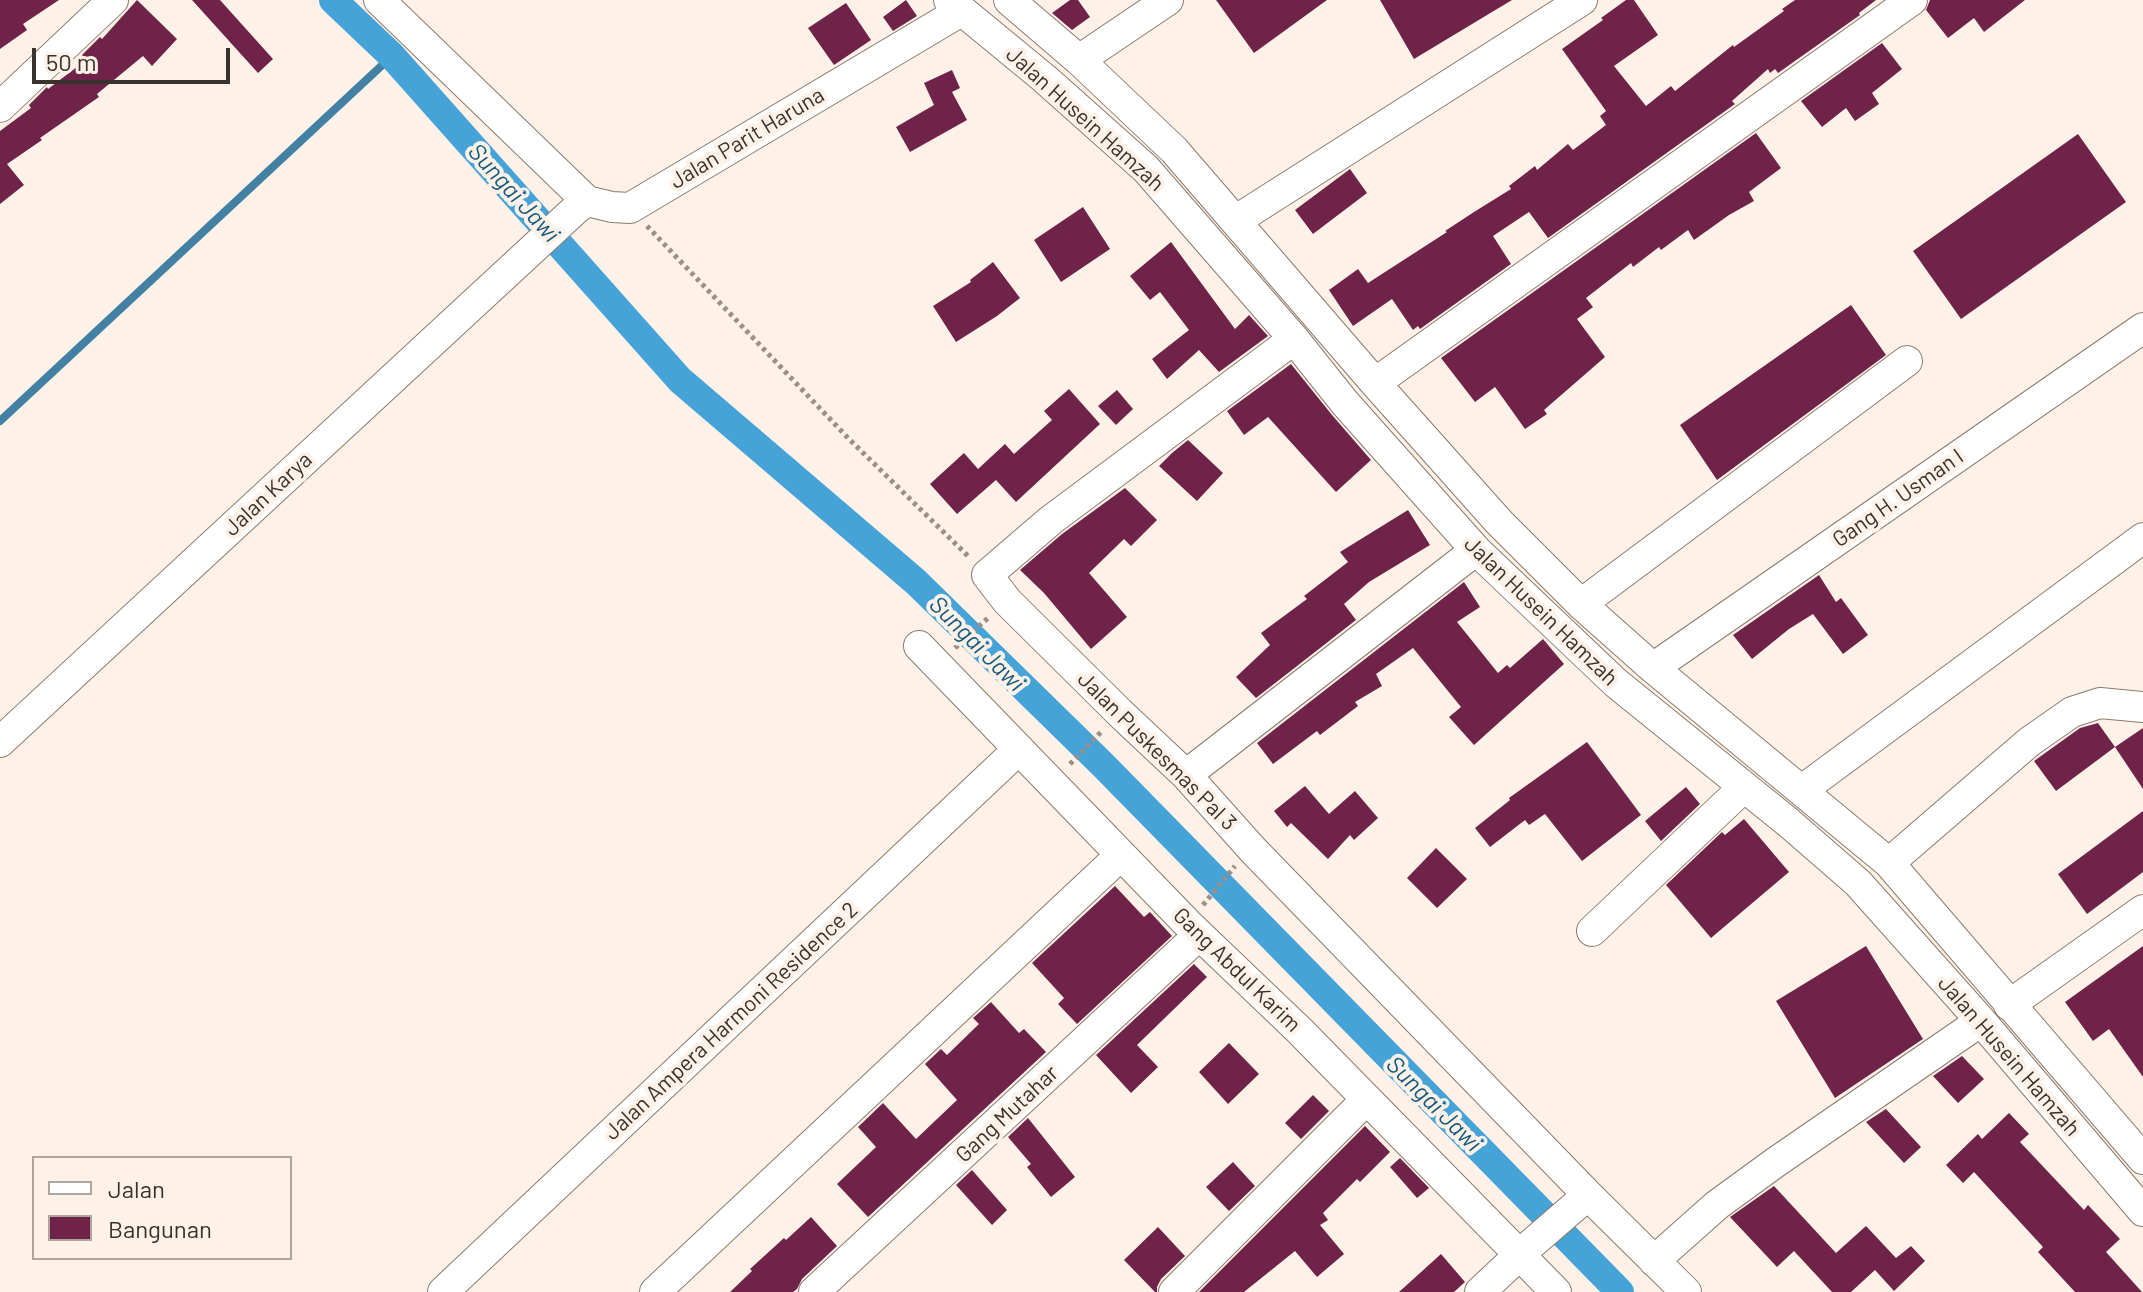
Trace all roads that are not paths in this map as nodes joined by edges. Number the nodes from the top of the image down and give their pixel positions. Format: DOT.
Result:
graph roads {
  1 [pos="113,0"];
  2 [pos="379,0"];
  3 [pos="1009,0"];
  4 [pos="1168,0"];
  5 [pos="1582,0"];
  6 [pos="1912,0"];
  7 [pos="955,6"];
  8 [pos="1079,60"];
  9 [pos="0,107"];
  10 [pos="582,204"];
  11 [pos="1235,221"];
  12 [pos="2143,328"];
  13 [pos="1294,339"];
  14 [pos="1907,361"];
  15 [pos="1375,383"];
  16 [pos="2143,538"];
  17 [pos="1476,550"];
  18 [pos="1581,604"];
  19 [pos="919,646"];
  20 [pos="1653,668"];
  21 [pos="2143,707"];
  22 [pos="0,742"];
  23 [pos="1019,749"];
  24 [pos="1186,775"];
  25 [pos="1744,787"];
  26 [pos="1802,790"];
  27 [pos="1121,855"];
  28 [pos="1889,863"];
  29 [pos="2143,910"];
  30 [pos="1592,931"];
  31 [pos="1199,935"];
  32 [pos="2009,1005"];
  33 [pos="1981,1021"];
  34 [pos="1367,1099"];
  35 [pos="2143,1159"];
  36 [pos="1581,1200"];
  37 [pos="2143,1211"];
  38 [pos="1525,1251"];
  39 [pos="1654,1261"];
  40 [pos="443,1292"];
  41 [pos="655,1292"];
  42 [pos="814,1292"];
  43 [pos="1174,1292"];
  44 [pos="1480,1292"];
  45 [pos="1556,1292"];
  46 [pos="1686,1292"];
  1 -- 9 [label="street"];
  2 -- 10 [label="street"];
  3 -- 8 [label="street, Jalan Husein Hamzah"];
  4 -- 8 [label="street"];
  5 -- 11 [label="street"];
  6 -- 15 [label="street"];
  7 -- 10 [label="street, Jalan Parit Haruna"];
  7 -- 13 [label="street, Jalan Husein Hamzah"];
  8 -- 11 [label="street, Jalan Husein Hamzah"];
  10 -- 22 [label="street, Jalan Karya"];
  11 -- 15 [label="street, Jalan Husein Hamzah"];
  12 -- 20 [label="street, Gang H. Usman I"];
  13 -- 17 [label="street, Jalan Husein Hamzah"];
  13 -- 24 [label="street, Jalan Puskesmas Pal 3"];
  14 -- 18 [label="street"];
  15 -- 18 [label="street, Jalan Husein Hamzah"];
  16 -- 26 [label="street"];
  17 -- 24 [label="street"];
  17 -- 25 [label="street, Jalan Husein Hamzah"];
  18 -- 20 [label="street, Jalan Husein Hamzah"];
  19 -- 23 [label="street, Gang Abdul Karim"];
  20 -- 26 [label="street, Jalan Husein Hamzah"];
  21 -- 28 [label="street"];
  23 -- 27 [label="street, Gang Abdul Karim"];
  23 -- 40 [label="street, Jalan Ampera Harmoni Residence 2"];
  24 -- 36 [label="street, Jalan Puskesmas Pal 3"];
  25 -- 30 [label="street"];
  25 -- 33 [label="street, Jalan Husein Hamzah"];
  26 -- 28 [label="street, Jalan Husein Hamzah"];
  27 -- 31 [label="street, Gang Abdul Karim"];
  27 -- 41 [label="street"];
  28 -- 32 [label="street, Jalan Husein Hamzah"];
  29 -- 32 [label="street"];
  31 -- 34 [label="street, Gang Abdul Karim"];
  31 -- 42 [label="street, Gang Mutahar"];
  32 -- 35 [label="street, Jalan Husein Hamzah"];
  33 -- 37 [label="street, Jalan Husein Hamzah"];
  33 -- 39 [label="street"];
  34 -- 38 [label="street, Gang Abdul Karim"];
  34 -- 43 [label="street"];
  36 -- 38 [label="street"];
  36 -- 39 [label="street, Jalan Puskesmas Pal 3"];
  38 -- 44 [label="street"];
  38 -- 45 [label="street, Gang Abdul Karim"];
  39 -- 46 [label="street, Jalan Puskesmas Pal 3"];
}
